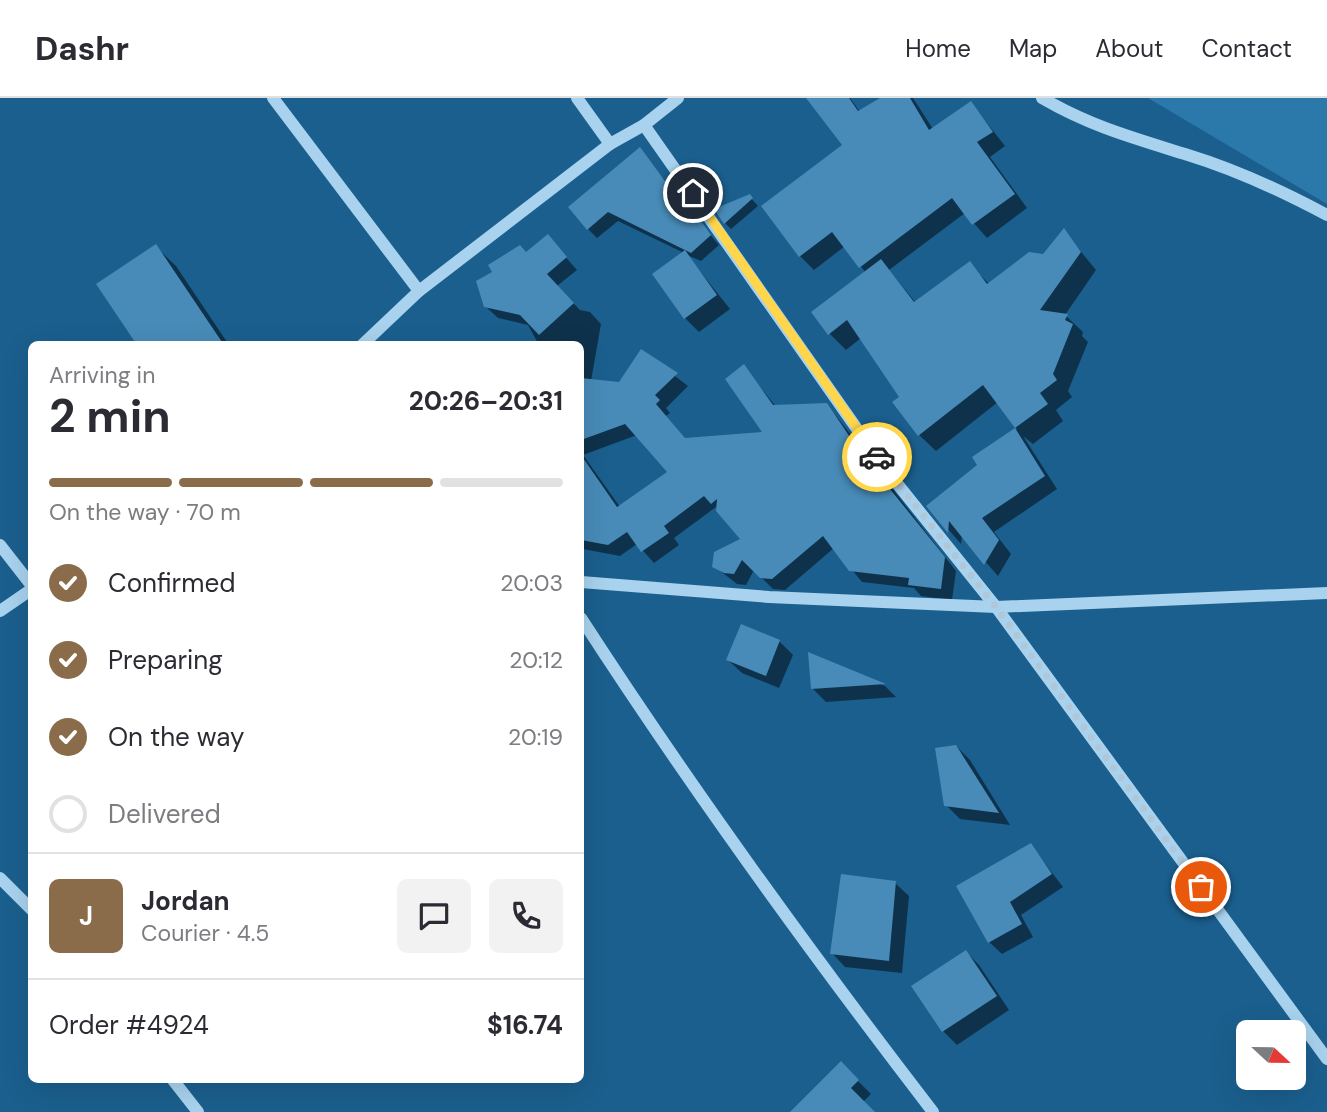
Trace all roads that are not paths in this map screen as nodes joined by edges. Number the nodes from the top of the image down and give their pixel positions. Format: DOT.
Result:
graph roads {
  1 [pos="577,98"];
  2 [pos="678,98"];
  3 [pos="1042,98"];
  4 [pos="280,100"];
  5 [pos="644,125"];
  6 [pos="610,144"];
  7 [pos="1327,215"];
  8 [pos="419,291"];
  9 [pos="377,341"];
  10 [pos="0,545"];
  11 [pos="28,582"];
  12 [pos="584,582"];
  13 [pos="28,590"];
  14 [pos="1327,593"];
  15 [pos="996,607"];
  16 [pos="0,611"];
  17 [pos="584,623"];
  18 [pos="0,877"];
  19 [pos="28,906"];
  20 [pos="1327,1059"];
  21 [pos="175,1083"];
  22 [pos="198,1112"];
  23 [pos="933,1112"];
  1 -- 6 [label="street"];
  2 -- 5 [label="street"];
  3 -- 7 [label="street"];
  4 -- 8 [label="street"];
  5 -- 6 [label="street"];
  5 -- 15 [label="street"];
  6 -- 8 [label="street"];
  8 -- 9 [label="street"];
  10 -- 11 [label="street"];
  12 -- 15 [label="street"];
  13 -- 16 [label="street"];
  14 -- 15 [label="street"];
  15 -- 20 [label="street"];
  17 -- 23 [label="street"];
  18 -- 19 [label="street"];
  21 -- 22 [label="street"];
}
